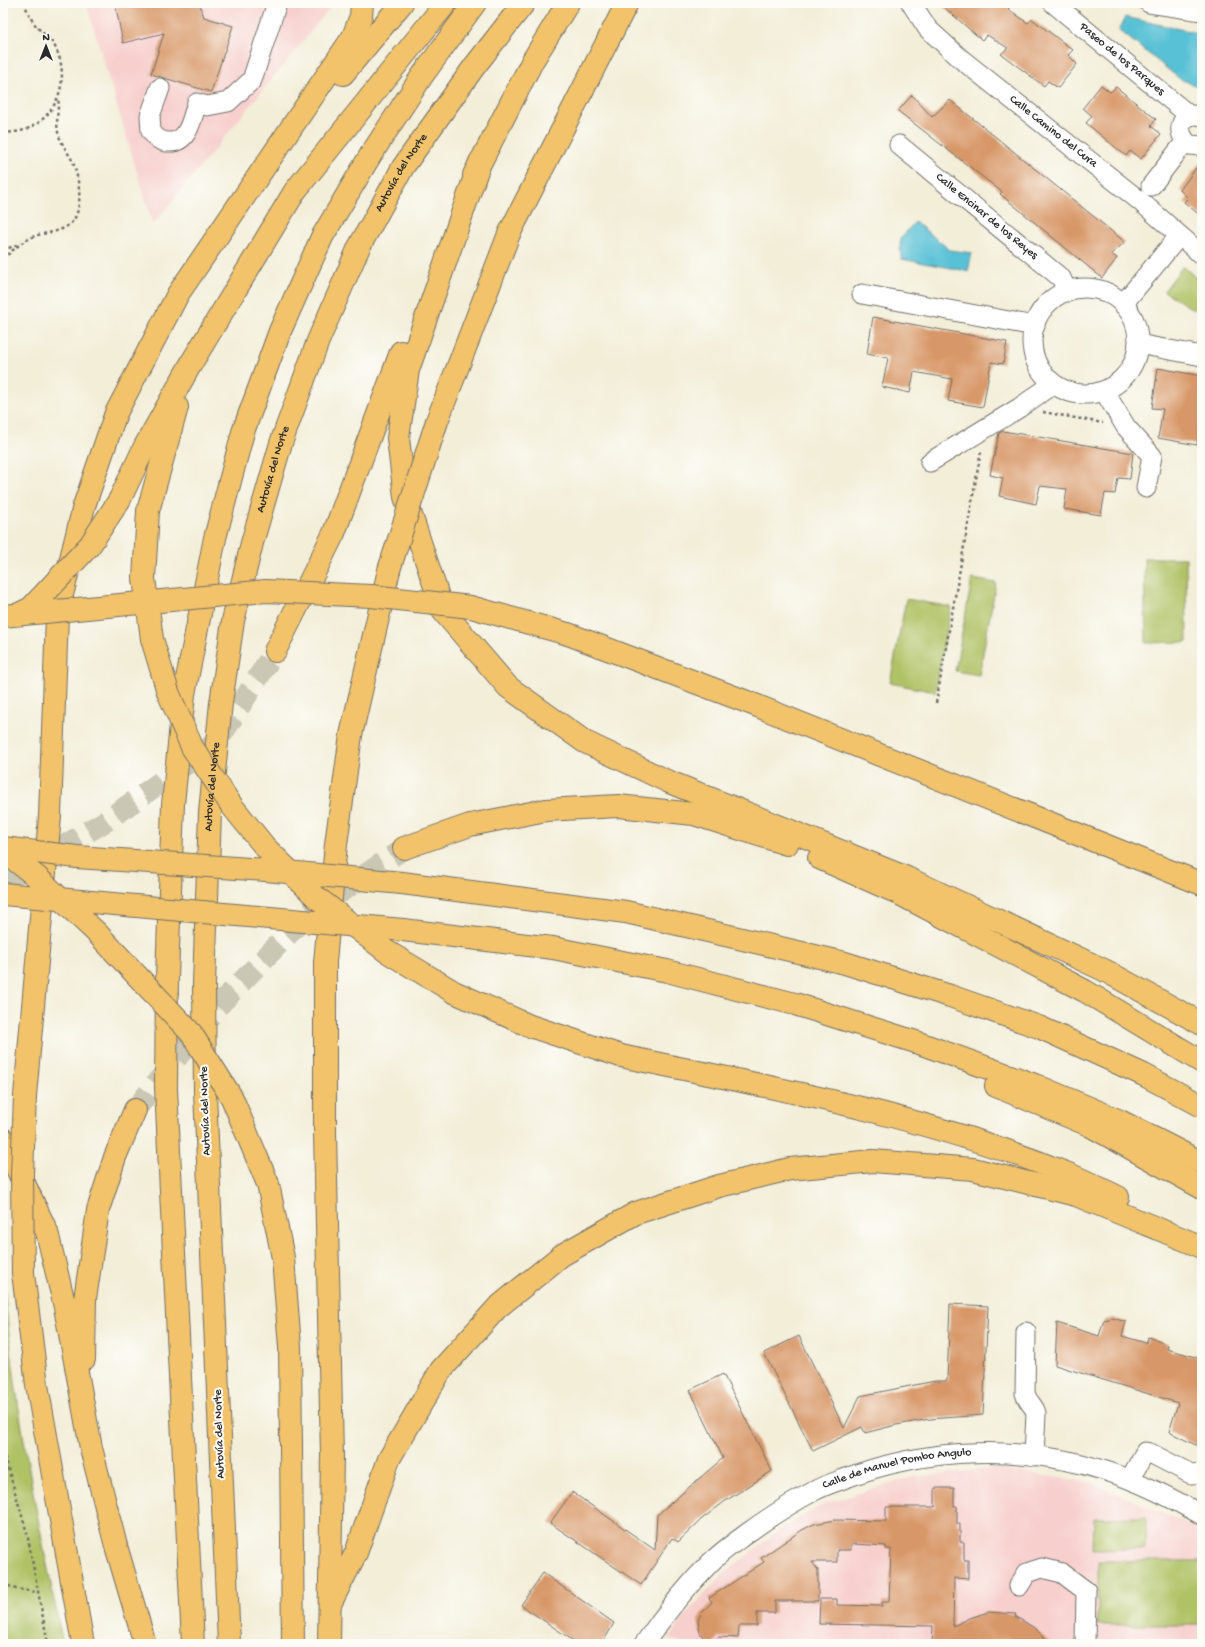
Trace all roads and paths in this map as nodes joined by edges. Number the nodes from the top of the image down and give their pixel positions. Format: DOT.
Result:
graph roads {
  1 [pos="24,3"];
  2 [pos="277,3"];
  3 [pos="362,3"];
  4 [pos="402,3"];
  5 [pos="446,3"];
  6 [pos="475,3"];
  7 [pos="524,3"];
  8 [pos="568,3"];
  9 [pos="627,3"];
  10 [pos="639,3"];
  11 [pos="911,3"];
  12 [pos="1053,3"];
  13 [pos="1149,3"];
  14 [pos="1202,11"];
  15 [pos="597,61"];
  16 [pos="160,88"];
  17 [pos="59,98"];
  18 [pos="1196,116"];
  19 [pos="3,133"];
  20 [pos="1193,144"];
  21 [pos="899,146"];
  22 [pos="480,162"];
  23 [pos="267,166"];
  24 [pos="1151,186"];
  25 [pos="1179,236"];
  26 [pos="19,245"];
  27 [pos="3,250"];
  28 [pos="1202,255"];
  29 [pos="3,259"];
  30 [pos="1068,292"];
  31 [pos="862,294"];
  32 [pos="1123,304"];
  33 [pos="1035,326"];
  34 [pos="1138,344"];
  35 [pos="1202,356"];
  36 [pos="192,362"];
  37 [pos="1053,384"];
  38 [pos="1104,391"];
  39 [pos="1019,408"];
  40 [pos="1126,427"];
  41 [pos="985,429"];
  42 [pos="930,462"];
  43 [pos="1146,488"];
  44 [pos="3,616"];
  45 [pos="3,623"];
  46 [pos="275,651"];
  47 [pos="936,703"];
  48 [pos="404,848"];
  49 [pos="3,849"];
  50 [pos="1202,884"];
  51 [pos="3,894"];
  52 [pos="1202,1024"];
  53 [pos="919,1043"];
  54 [pos="1202,1062"];
  55 [pos="1202,1106"];
  56 [pos="135,1110"];
  57 [pos="3,1139"];
  58 [pos="1202,1163"];
  59 [pos="1202,1188"];
  60 [pos="1202,1242"];
  61 [pos="1202,1248"];
  62 [pos="1026,1332"];
  63 [pos="91,1448"];
  64 [pos="3,1451"];
  65 [pos="1034,1456"];
  66 [pos="1202,1473"];
  67 [pos="1130,1480"];
  68 [pos="1202,1515"];
  69 [pos="3,1583"];
  70 [pos="1020,1586"];
  71 [pos="37,1592"];
  72 [pos="330,1604"];
  73 [pos="48,1644"];
  74 [pos="83,1644"];
  75 [pos="145,1644"];
  76 [pos="194,1644"];
  77 [pos="229,1644"];
  78 [pos="293,1644"];
  79 [pos="329,1644"];
  80 [pos="644,1644"];
  81 [pos="1085,1644"];
  1 -- 17 [label="path"];
  2 -- 16 [label="street"];
  3 -- 23 [label="highway"];
  4 -- 23 [label="highway"];
  5 -- 36 [label="highway"];
  6 -- 76 [label="highway"];
  7 -- 77 [label="highway, Autovía del Norte"];
  8 -- 22 [label="highway"];
  9 -- 15 [label="highway"];
  10 -- 15 [label="highway"];
  11 -- 25 [label="street, Calle Camino del Cura"];
  12 -- 18 [label="street, Paseo de los Parques"];
  13 -- 14 [label="street"];
  15 -- 72 [label="highway, bridge"];
  17 -- 19 [label="path"];
  17 -- 26 [label="path"];
  18 -- 20 [label="street"];
  20 -- 24 [label="street"];
  21 -- 30 [label="street, Calle Encinar de los Reyes"];
  22 -- 46 [label="highway"];
  22 -- 52 [label="highway"];
  23 -- 74 [label="highway, bridge"];
  25 -- 28 [label="street, Calle Camino del Cura"];
  25 -- 32 [label="street"];
  26 -- 27 [label="path"];
  26 -- 29 [label="path"];
  30 -- 32 [label="street"];
  30 -- 33 [label="street"];
  31 -- 33 [label="street"];
  32 -- 34 [label="street"];
  33 -- 37 [label="street"];
  34 -- 35 [label="street"];
  34 -- 38 [label="street"];
  36 -- 45 [label="highway, bridge"];
  36 -- 60 [label="highway, bridge"];
  37 -- 38 [label="street"];
  37 -- 39 [label="street"];
  38 -- 40 [label="street"];
  39 -- 40 [label="path"];
  39 -- 41 [label="street"];
  40 -- 43 [label="street"];
  41 -- 42 [label="street"];
  41 -- 47 [label="path"];
  44 -- 50 [label="highway, bridge"];
  48 -- 54 [label="highway"];
  49 -- 55 [label="highway, bridge"];
  49 -- 78 [label="highway, bridge"];
  51 -- 53 [label="highway, bridge"];
  53 -- 58 [label="highway"];
  53 -- 59 [label="highway"];
  56 -- 63 [label="highway"];
  57 -- 63 [label="highway"];
  61 -- 72 [label="highway"];
  62 -- 65 [label="street"];
  63 -- 75 [label="highway"];
  64 -- 71 [label="path"];
  65 -- 67 [label="street, Calle de Manuel Pombo Angulo"];
  65 -- 80 [label="street, Calle de Manuel Pombo Angulo"];
  66 -- 67 [label="street"];
  67 -- 68 [label="street, Calle de Manuel Pombo Angulo"];
  69 -- 71 [label="path"];
  70 -- 81 [label="street"];
  71 -- 73 [label="path"];
  72 -- 79 [label="highway"];
}
